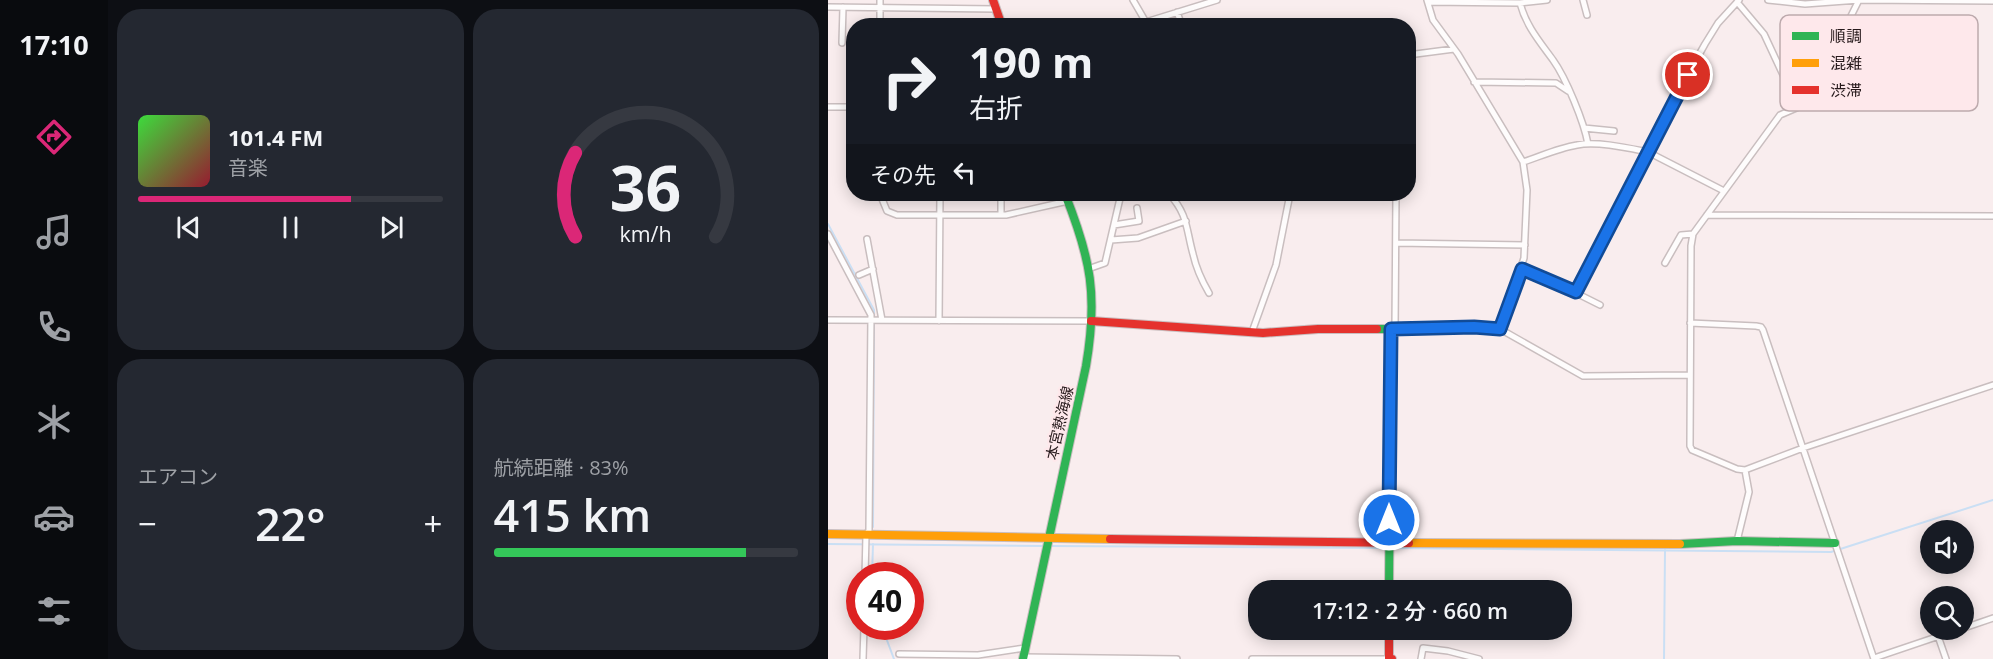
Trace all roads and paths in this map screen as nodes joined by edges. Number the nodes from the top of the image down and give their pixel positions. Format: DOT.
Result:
graph roads {
  1 [pos="880,0"];
  2 [pos="993,0"];
  3 [pos="1133,0"];
  4 [pos="1217,0"];
  5 [pos="1547,0"];
  6 [pos="1583,0"];
  7 [pos="1768,0"];
  8 [pos="1859,0"];
  9 [pos="1427,1"];
  10 [pos="1483,1"];
  11 [pos="1738,1"];
  12 [pos="1833,1"];
  13 [pos="1993,1"];
  14 [pos="1498,2"];
  15 [pos="1520,3"];
  16 [pos="828,7"];
  17 [pos="843,7"];
  18 [pos="880,8"];
  19 [pos="996,9"];
  20 [pos="1177,12"];
  21 [pos="1587,15"];
  22 [pos="1852,15"];
  23 [pos="880,18"];
  24 [pos="999,18"];
  25 [pos="1143,18"];
  26 [pos="1162,18"];
  27 [pos="1179,18"];
  28 [pos="842,43"];
  29 [pos="1454,49"];
  30 [pos="1416,54"];
  31 [pos="1780,68"];
  32 [pos="1474,82"];
  33 [pos="1568,91"];
  34 [pos="828,107"];
  35 [pos="846,107"];
  36 [pos="1789,111"];
  37 [pos="1584,128"];
  38 [pos="1614,131"];
  39 [pos="1588,144"];
  40 [pos="1648,152"];
  41 [pos="1523,162"];
  42 [pos="1725,191"];
  43 [pos="882,201"];
  44 [pos="940,201"];
  45 [pos="1001,201"];
  46 [pos="1052,201"];
  47 [pos="1068,201"];
  48 [pos="1119,201"];
  49 [pos="1175,201"];
  50 [pos="1289,201"];
  51 [pos="1396,201"];
  52 [pos="1137,208"];
  53 [pos="939,215"];
  54 [pos="1001,215"];
  55 [pos="1707,215"];
  56 [pos="1993,216"];
  57 [pos="1186,221"];
  58 [pos="1114,225"];
  59 [pos="828,234"];
  60 [pos="1693,234"];
  61 [pos="867,239"];
  62 [pos="1111,240"];
  63 [pos="1396,243"];
  64 [pos="1525,245"];
  65 [pos="1665,263"];
  66 [pos="873,269"];
  67 [pos="1088,269"];
  68 [pos="1522,269"];
  69 [pos="859,274"];
  70 [pos="1576,292"];
  71 [pos="1209,294"];
  72 [pos="1600,305"];
  73 [pos="828,320"];
  74 [pos="876,320"];
  75 [pos="939,321"];
  76 [pos="1091,321"];
  77 [pos="1690,323"];
  78 [pos="1393,329"];
  79 [pos="1500,329"];
  80 [pos="1252,332"];
  81 [pos="1689,375"];
  82 [pos="1993,385"];
  83 [pos="1803,448"];
  84 [pos="1745,470"];
  85 [pos="828,534"];
  86 [pos="866,534"];
  87 [pos="1048,537"];
  88 [pos="1389,541"];
  89 [pos="1737,541"];
  90 [pos="1836,545"];
  91 [pos="865,562"];
  92 [pos="1389,580"];
  93 [pos="1993,618"];
  94 [pos="1974,625"];
  95 [pos="864,640"];
  96 [pos="1389,640"];
  97 [pos="1927,640"];
  98 [pos="1939,640"];
  99 [pos="1025,648"];
  100 [pos="899,654"];
  101 [pos="1023,658"];
  102 [pos="863,659"];
  103 [pos="1178,659"];
  104 [pos="1252,659"];
  105 [pos="1390,659"];
  106 [pos="1421,659"];
  107 [pos="1479,659"];
  108 [pos="1874,659"];
  109 [pos="1946,659"];
  1 -- 18 [label="street"];
  2 -- 19 [label="street"];
  3 -- 25 [label="street"];
  4 -- 20 [label="street"];
  5 -- 15 [label="street"];
  6 -- 21 [label="street"];
  7 -- 12 [label="street"];
  8 -- 12 [label="street"];
  8 -- 13 [label="street"];
  8 -- 22 [label="street"];
  9 -- 10 [label="street"];
  9 -- 29 [label="street"];
  10 -- 14 [label="street"];
  11 -- 31 [label="street"];
  11 -- 40 [label="street"];
  14 -- 15 [label="street"];
  15 -- 33 [label="street"];
  16 -- 17 [label="street"];
  17 -- 18 [label="street"];
  17 -- 28 [label="street"];
  18 -- 19 [label="street"];
  18 -- 23 [label="street"];
  19 -- 24 [label="street"];
  20 -- 26 [label="street"];
  20 -- 27 [label="street"];
  29 -- 30 [label="street"];
  29 -- 32 [label="street"];
  32 -- 33 [label="street"];
  32 -- 41 [label="street"];
  33 -- 37 [label="street"];
  34 -- 35 [label="street"];
  36 -- 42 [label="street"];
  37 -- 38 [label="street"];
  37 -- 39 [label="street"];
  39 -- 40 [label="street"];
  39 -- 41 [label="street"];
  40 -- 42 [label="street"];
  40 -- 70 [label="street"];
  41 -- 64 [label="street"];
  42 -- 55 [label="street"];
  43 -- 53 [label="street"];
  44 -- 53 [label="street"];
  45 -- 54 [label="street"];
  46 -- 54 [label="street"];
  47 -- 67 [label="street, 本宮熱海線"];
  48 -- 58 [label="street"];
  49 -- 57 [label="street"];
  50 -- 80 [label="street"];
  51 -- 63 [label="street"];
  52 -- 58 [label="street"];
  53 -- 54 [label="street"];
  53 -- 75 [label="street"];
  55 -- 56 [label="street"];
  55 -- 60 [label="street"];
  57 -- 62 [label="street"];
  57 -- 71 [label="street"];
  58 -- 62 [label="street"];
  59 -- 74 [label="street"];
  60 -- 65 [label="street"];
  60 -- 77 [label="street"];
  61 -- 66 [label="street"];
  62 -- 67 [label="street"];
  63 -- 64 [label="street"];
  63 -- 78 [label="street"];
  64 -- 68 [label="street"];
  66 -- 69 [label="street"];
  66 -- 74 [label="street"];
  67 -- 76 [label="street, 本宮熱海線"];
  68 -- 70 [label="street"];
  68 -- 79 [label="street"];
  70 -- 72 [label="street"];
  73 -- 74 [label="street"];
  74 -- 75 [label="street"];
  74 -- 86 [label="street"];
  75 -- 76 [label="street"];
  76 -- 80 [label="street"];
  76 -- 87 [label="street, 本宮熱海線"];
  77 -- 81 [label="street"];
  77 -- 83 [label="street"];
  78 -- 79 [label="street"];
  78 -- 80 [label="street"];
  78 -- 88 [label="street"];
  79 -- 81 [label="street"];
  81 -- 84 [label="street"];
  82 -- 83 [label="street"];
  83 -- 84 [label="street"];
  83 -- 90 [label="street"];
  84 -- 89 [label="street"];
  85 -- 86 [label="street"];
  86 -- 87 [label="street"];
  86 -- 91 [label="street"];
  87 -- 88 [label="street"];
  87 -- 99 [label="street, 本宮熱海線"];
  88 -- 89 [label="street"];
  88 -- 92 [label="street"];
  89 -- 90 [label="street"];
  90 -- 108 [label="street"];
  93 -- 94 [label="street"];
  95 -- 102 [label="street"];
  96 -- 105 [label="street"];
  97 -- 108 [label="street"];
  98 -- 109 [label="street"];
  99 -- 100 [label="street"];
  99 -- 101 [label="street, 本宮熱海線"];
  101 -- 103 [label="street"];
  104 -- 105 [label="street"];
  106 -- 107 [label="street"];
}
